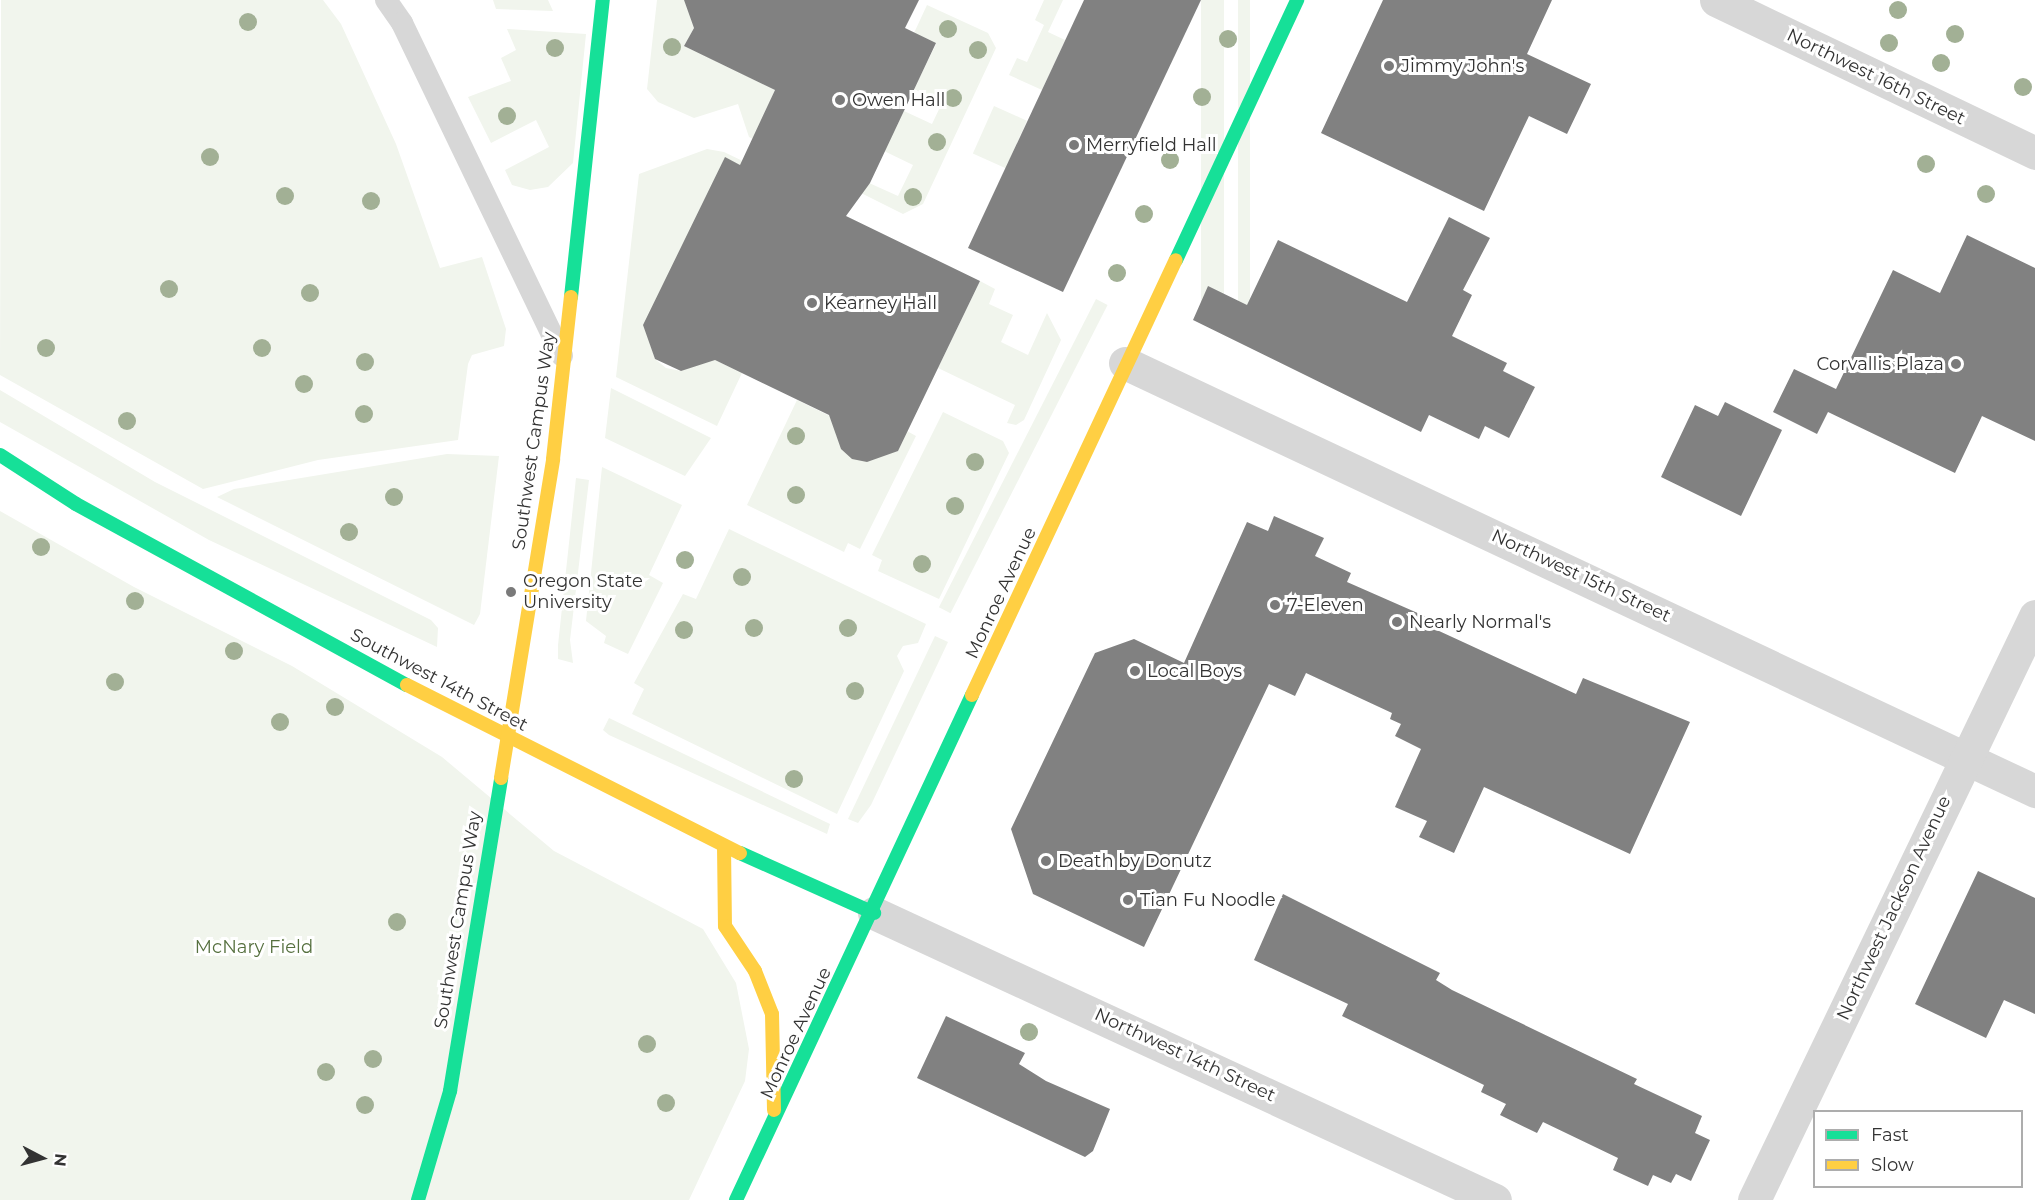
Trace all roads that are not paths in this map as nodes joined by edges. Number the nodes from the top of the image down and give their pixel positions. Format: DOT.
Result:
graph roads {
  1 [pos="386,0"];
  2 [pos="603,0"];
  3 [pos="1297,0"];
  4 [pos="1716,0"];
  5 [pos="2035,153"];
  6 [pos="564,360"];
  7 [pos="1125,363"];
  8 [pos="0,454"];
  9 [pos="2035,616"];
  10 [pos="504,736"];
  11 [pos="1965,757"];
  12 [pos="2035,791"];
  13 [pos="724,846"];
  14 [pos="874,913"];
  15 [pos="774,1122"];
  16 [pos="418,1200"];
  17 [pos="736,1200"];
  18 [pos="1496,1200"];
  19 [pos="1754,1200"];
  1 -- 6 [label="lane"];
  2 -- 6 [label="street, Southwest Campus Way"];
  3 -- 7 [label="street, Monroe Avenue"];
  4 -- 5 [label="street, Northwest 16th Street"];
  6 -- 10 [label="street, Southwest Campus Way"];
  7 -- 11 [label="street, Northwest 15th Street"];
  7 -- 14 [label="street, Monroe Avenue"];
  8 -- 10 [label="street, Southwest 14th Street"];
  9 -- 11 [label="street, Northwest Jackson Avenue"];
  10 -- 13 [label="street, Southwest 14th Street"];
  10 -- 16 [label="street, Southwest Campus Way"];
  11 -- 12 [label="street, Northwest 15th Street"];
  11 -- 19 [label="street, Northwest Jackson Avenue"];
  13 -- 14 [label="street, Southwest 14th Street"];
  13 -- 15 [label="street"];
  14 -- 15 [label="street, Monroe Avenue"];
  14 -- 18 [label="street, Northwest 14th Street"];
  15 -- 17 [label="street, Monroe Avenue"];
}
